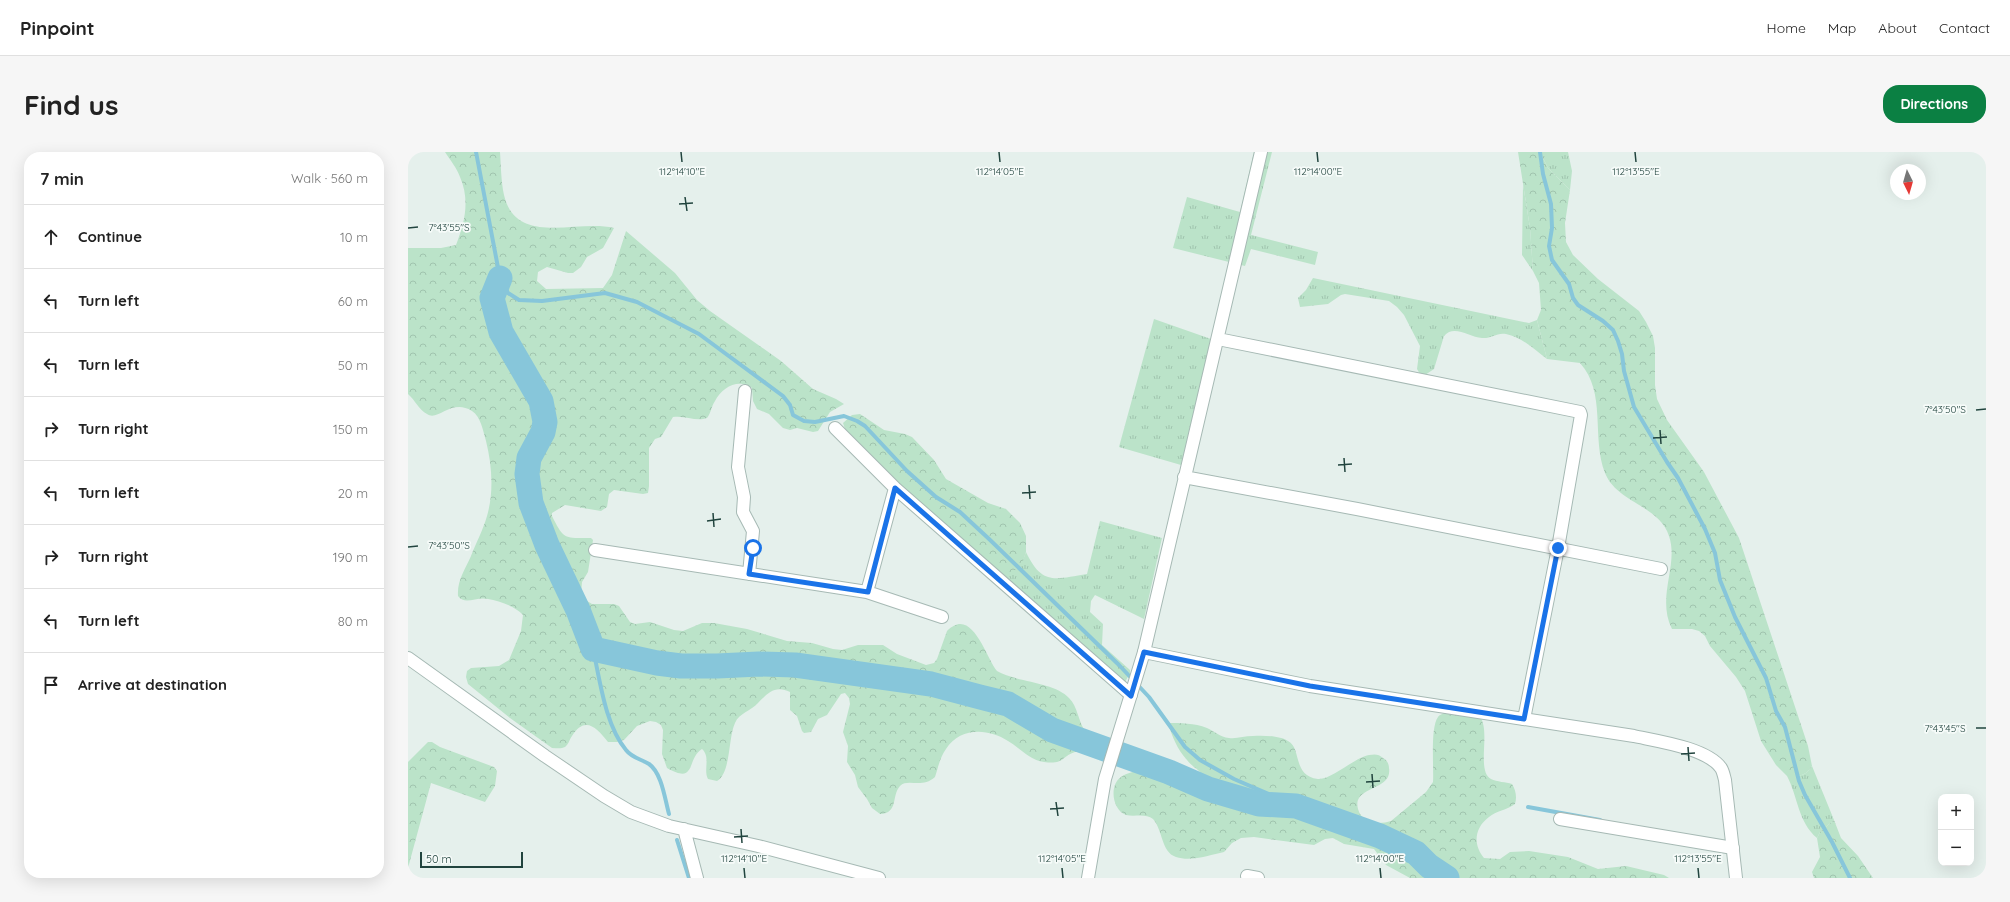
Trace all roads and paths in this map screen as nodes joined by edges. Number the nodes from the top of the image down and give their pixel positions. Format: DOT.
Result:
graph roads {
  1 [pos="1261,152"];
  2 [pos="1218,339"];
  3 [pos="746,391"];
  4 [pos="835,428"];
  5 [pos="1184,476"];
  6 [pos="895,488"];
  7 [pos="1558,548"];
  8 [pos="594,550"];
  9 [pos="1661,569"];
  10 [pos="749,574"];
  11 [pos="868,592"];
  12 [pos="942,616"];
  13 [pos="1144,652"];
  14 [pos="408,658"];
  15 [pos="1132,692"];
  16 [pos="1524,719"];
  17 [pos="1560,819"];
  18 [pos="684,829"];
  19 [pos="1733,848"];
  20 [pos="697,878"];
  21 [pos="879,878"];
  22 [pos="1088,878"];
  23 [pos="1736,878"];
  1 -- 2 [label="street"];
  2 -- 5 [label="street"];
  2 -- 7 [label="street"];
  3 -- 10 [label="street"];
  4 -- 6 [label="street"];
  5 -- 7 [label="street"];
  5 -- 13 [label="street"];
  6 -- 11 [label="street"];
  6 -- 15 [label="street"];
  7 -- 9 [label="street"];
  7 -- 16 [label="street"];
  8 -- 10 [label="street"];
  10 -- 11 [label="street"];
  11 -- 12 [label="street"];
  13 -- 15 [label="street"];
  13 -- 16 [label="street"];
  14 -- 18 [label="street"];
  15 -- 22 [label="street"];
  16 -- 19 [label="street"];
  17 -- 19 [label="street"];
  18 -- 20 [label="street"];
  18 -- 21 [label="street"];
  19 -- 23 [label="street"];
}
